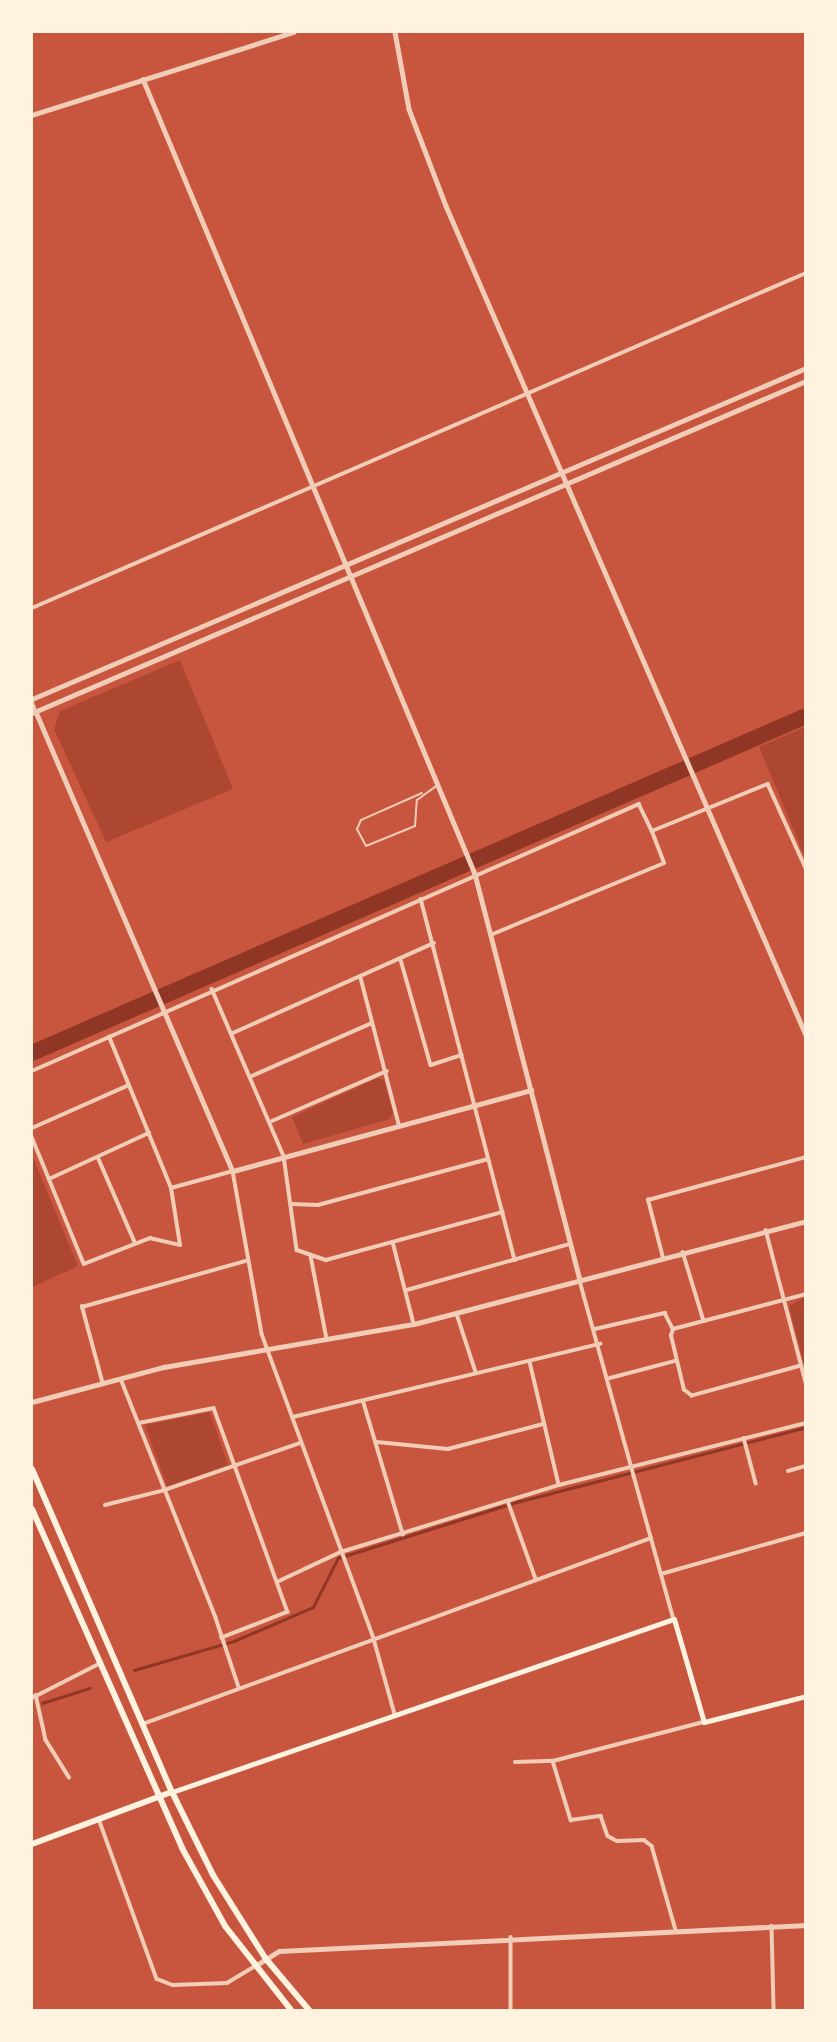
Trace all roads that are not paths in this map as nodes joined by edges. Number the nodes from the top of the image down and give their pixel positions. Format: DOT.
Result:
graph roads {
  1 [pos="293,32"];
  2 [pos="396,32"];
  3 [pos="143,79"];
  4 [pos="32,115"];
  5 [pos="806,273"];
  6 [pos="806,368"];
  7 [pos="806,381"];
  8 [pos="527,395"];
  9 [pos="560,472"];
  10 [pos="565,483"];
  11 [pos="313,485"];
  12 [pos="346,562"];
  13 [pos="351,573"];
  14 [pos="32,608"];
  15 [pos="32,700"];
  16 [pos="34,713"];
  17 [pos="437,786"];
  18 [pos="422,793"];
  19 [pos="705,809"];
  20 [pos="652,831"];
  21 [pos="806,867"];
  22 [pos="475,874"];
  23 [pos="421,899"];
  24 [pos="493,934"];
  25 [pos="434,943"];
  26 [pos="400,960"];
  27 [pos="361,978"];
  28 [pos="212,989"];
  29 [pos="165,1011"];
  30 [pos="373,1023"];
  31 [pos="233,1034"];
  32 [pos="806,1034"];
  33 [pos="109,1037"];
  34 [pos="461,1055"];
  35 [pos="32,1071"];
  36 [pos="387,1071"];
  37 [pos="252,1076"];
  38 [pos="129,1084"];
  39 [pos="531,1090"];
  40 [pos="475,1105"];
  41 [pos="272,1121"];
  42 [pos="399,1124"];
  43 [pos="32,1128"];
  44 [pos="149,1133"];
  45 [pos="32,1137"];
  46 [pos="284,1156"];
  47 [pos="98,1157"];
  48 [pos="806,1157"];
  49 [pos="488,1159"];
  50 [pos="233,1171"];
  51 [pos="48,1179"];
  52 [pos="172,1188"];
  53 [pos="292,1205"];
  54 [pos="503,1212"];
  55 [pos="806,1221"];
  56 [pos="766,1230"];
  57 [pos="393,1241"];
  58 [pos="135,1242"];
  59 [pos="571,1244"];
  60 [pos="683,1252"];
  61 [pos="311,1256"];
  62 [pos="663,1258"];
  63 [pos="515,1260"];
  64 [pos="246,1261"];
  65 [pos="580,1281"];
  66 [pos="407,1290"];
  67 [pos="806,1294"];
  68 [pos="783,1299"];
  69 [pos="457,1314"];
  70 [pos="704,1321"];
  71 [pos="414,1324"];
  72 [pos="595,1329"];
  73 [pos="673,1329"];
  74 [pos="327,1339"];
  75 [pos="600,1344"];
  76 [pos="268,1349"];
  77 [pos="675,1361"];
  78 [pos="530,1362"];
  79 [pos="801,1366"];
  80 [pos="475,1372"];
  81 [pos="121,1377"];
  82 [pos="610,1378"];
  83 [pos="102,1381"];
  84 [pos="806,1384"];
  85 [pos="32,1402"];
  86 [pos="365,1404"];
  87 [pos="293,1417"];
  88 [pos="139,1423"];
  89 [pos="806,1423"];
  90 [pos="543,1424"];
  91 [pos="744,1439"];
  92 [pos="377,1442"];
  93 [pos="300,1443"];
  94 [pos="806,1466"];
  95 [pos="237,1467"];
  96 [pos="633,1468"];
  97 [pos="32,1469"];
  98 [pos="788,1471"];
  99 [pos="756,1483"];
  100 [pos="559,1485"];
  101 [pos="165,1490"];
  102 [pos="508,1501"];
  103 [pos="105,1505"];
  104 [pos="32,1509"];
  105 [pos="806,1533"];
  106 [pos="403,1534"];
  107 [pos="651,1538"];
  108 [pos="342,1552"];
  109 [pos="660,1574"];
  110 [pos="536,1579"];
  111 [pos="279,1581"];
  112 [pos="674,1619"];
  113 [pos="223,1639"];
  114 [pos="373,1639"];
  115 [pos="99,1664"];
  116 [pos="239,1688"];
  117 [pos="806,1696"];
  118 [pos="34,1697"];
  119 [pos="395,1714"];
  120 [pos="704,1722"];
  121 [pos="143,1724"];
  122 [pos="553,1761"];
  123 [pos="516,1762"];
  124 [pos="69,1777"];
  125 [pos="172,1792"];
  126 [pos="158,1797"];
  127 [pos="99,1819"];
  128 [pos="32,1843"];
  129 [pos="806,1925"];
  130 [pos="772,1926"];
  131 [pos="676,1930"];
  132 [pos="511,1937"];
  133 [pos="266,1959"];
  134 [pos="254,1967"];
  135 [pos="291,2011"];
  136 [pos="309,2011"];
  137 [pos="511,2011"];
  138 [pos="774,2011"];
  1 -- 3 [label="street"];
  2 -- 8 [label="street"];
  3 -- 4 [label="street"];
  3 -- 11 [label="street"];
  5 -- 8 [label="street"];
  6 -- 9 [label="street"];
  7 -- 10 [label="street"];
  8 -- 9 [label="street"];
  8 -- 11 [label="street"];
  9 -- 10 [label="street"];
  9 -- 12 [label="street"];
  10 -- 13 [label="street"];
  10 -- 19 [label="street"];
  11 -- 12 [label="street"];
  11 -- 14 [label="street"];
  12 -- 13 [label="street"];
  12 -- 15 [label="street"];
  13 -- 16 [label="street"];
  13 -- 17 [label="street"];
  15 -- 16 [label="street"];
  16 -- 29 [label="street"];
  17 -- 18 [label="lane"];
  17 -- 22 [label="street"];
  18 -- 18 [label="lane"];
  19 -- 20 [label="street"];
  19 -- 21 [label="street"];
  19 -- 32 [label="street"];
  20 -- 22 [label="street"];
  20 -- 24 [label="street"];
  22 -- 23 [label="street"];
  22 -- 24 [label="street"];
  23 -- 25 [label="street"];
  23 -- 28 [label="street"];
  24 -- 39 [label="street"];
  25 -- 26 [label="street"];
  25 -- 34 [label="street"];
  26 -- 27 [label="street"];
  26 -- 34 [label="street"];
  27 -- 30 [label="street"];
  27 -- 31 [label="street"];
  28 -- 29 [label="street"];
  28 -- 31 [label="street"];
  29 -- 33 [label="street"];
  29 -- 50 [label="street"];
  30 -- 36 [label="street"];
  30 -- 37 [label="street"];
  31 -- 37 [label="street"];
  33 -- 35 [label="street"];
  33 -- 38 [label="street"];
  34 -- 40 [label="street"];
  36 -- 41 [label="street"];
  36 -- 42 [label="street"];
  37 -- 41 [label="street"];
  38 -- 43 [label="street"];
  38 -- 44 [label="street"];
  39 -- 40 [label="street"];
  39 -- 59 [label="street"];
  40 -- 42 [label="street"];
  40 -- 49 [label="street"];
  41 -- 46 [label="street"];
  42 -- 46 [label="street"];
  44 -- 47 [label="street"];
  44 -- 52 [label="street"];
  45 -- 51 [label="street"];
  46 -- 50 [label="street"];
  46 -- 53 [label="street"];
  47 -- 51 [label="street"];
  47 -- 58 [label="street"];
  48 -- 62 [label="street"];
  49 -- 53 [label="street"];
  49 -- 54 [label="street"];
  50 -- 52 [label="street"];
  50 -- 64 [label="street"];
  51 -- 58 [label="street"];
  52 -- 58 [label="street"];
  53 -- 61 [label="street"];
  54 -- 57 [label="street"];
  54 -- 63 [label="street"];
  55 -- 56 [label="street"];
  56 -- 60 [label="street"];
  56 -- 68 [label="street"];
  57 -- 61 [label="street"];
  57 -- 66 [label="street"];
  59 -- 63 [label="street"];
  59 -- 65 [label="street"];
  60 -- 62 [label="street"];
  60 -- 70 [label="street"];
  61 -- 74 [label="street"];
  62 -- 65 [label="street"];
  63 -- 66 [label="street"];
  64 -- 76 [label="street"];
  64 -- 83 [label="street"];
  65 -- 69 [label="street"];
  65 -- 72 [label="street"];
  66 -- 71 [label="street"];
  67 -- 68 [label="street"];
  68 -- 70 [label="street"];
  68 -- 79 [label="street"];
  69 -- 71 [label="street"];
  69 -- 80 [label="street"];
  70 -- 73 [label="street"];
  71 -- 74 [label="street"];
  72 -- 73 [label="street"];
  72 -- 75 [label="street"];
  73 -- 77 [label="street"];
  74 -- 76 [label="street"];
  75 -- 78 [label="street"];
  75 -- 82 [label="street"];
  76 -- 81 [label="street"];
  76 -- 87 [label="street"];
  77 -- 79 [label="street"];
  77 -- 82 [label="street"];
  78 -- 80 [label="street"];
  78 -- 90 [label="street"];
  79 -- 84 [label="street"];
  80 -- 86 [label="street"];
  81 -- 83 [label="street"];
  81 -- 88 [label="street"];
  82 -- 96 [label="street"];
  83 -- 85 [label="street"];
  86 -- 87 [label="street"];
  86 -- 92 [label="street"];
  87 -- 93 [label="street"];
  88 -- 95 [label="street"];
  88 -- 101 [label="street"];
  89 -- 91 [label="street"];
  90 -- 92 [label="street"];
  90 -- 100 [label="street"];
  91 -- 96 [label="street"];
  91 -- 99 [label="street"];
  92 -- 106 [label="street"];
  93 -- 95 [label="street"];
  93 -- 108 [label="street"];
  94 -- 98 [label="street"];
  95 -- 101 [label="street"];
  95 -- 111 [label="street"];
  96 -- 100 [label="street"];
  96 -- 107 [label="street"];
  97 -- 121 [label="main road"];
  100 -- 102 [label="street"];
  101 -- 103 [label="street"];
  101 -- 113 [label="street"];
  102 -- 106 [label="street"];
  102 -- 110 [label="street"];
  104 -- 115 [label="main road"];
  105 -- 109 [label="street"];
  106 -- 108 [label="street"];
  107 -- 109 [label="street"];
  107 -- 110 [label="street"];
  108 -- 111 [label="street"];
  108 -- 114 [label="street"];
  109 -- 112 [label="street"];
  110 -- 114 [label="street"];
  111 -- 113 [label="street"];
  112 -- 119 [label="main road"];
  112 -- 120 [label="main road"];
  113 -- 116 [label="street"];
  114 -- 116 [label="street"];
  114 -- 119 [label="street"];
  115 -- 118 [label="street"];
  115 -- 126 [label="main road"];
  116 -- 121 [label="street"];
  117 -- 120 [label="main road"];
  118 -- 124 [label="street"];
  119 -- 125 [label="main road"];
  120 -- 122 [label="street"];
  121 -- 125 [label="main road"];
  122 -- 123 [label="street"];
  122 -- 131 [label="street"];
  125 -- 126 [label="main road"];
  125 -- 133 [label="main road"];
  126 -- 127 [label="main road"];
  126 -- 134 [label="main road"];
  127 -- 128 [label="main road"];
  127 -- 134 [label="street"];
  129 -- 130 [label="street"];
  130 -- 131 [label="street"];
  130 -- 138 [label="street"];
  131 -- 132 [label="street"];
  132 -- 133 [label="street"];
  132 -- 137 [label="street"];
  133 -- 134 [label="street"];
  133 -- 136 [label="main road"];
  134 -- 135 [label="main road"];
}
